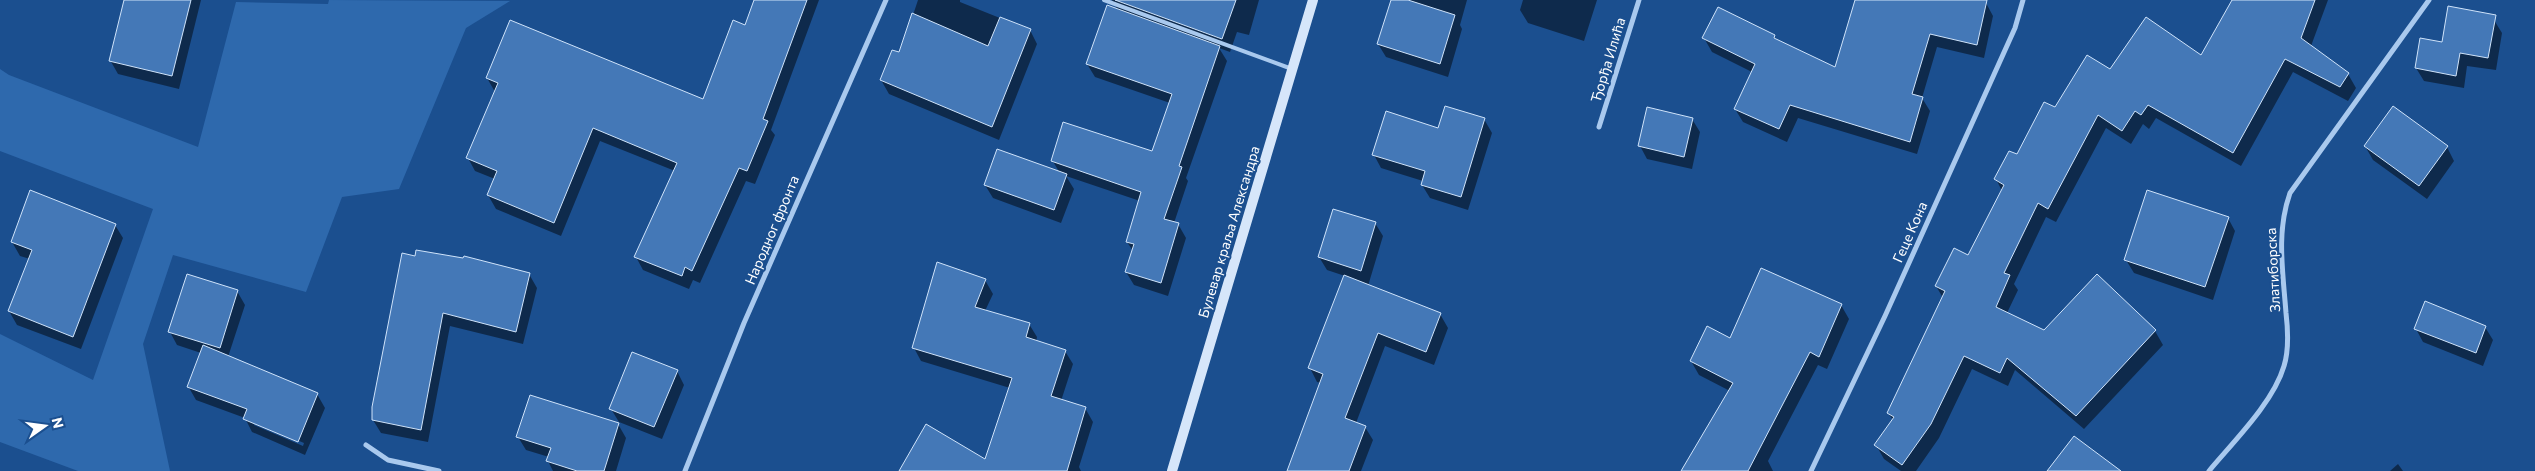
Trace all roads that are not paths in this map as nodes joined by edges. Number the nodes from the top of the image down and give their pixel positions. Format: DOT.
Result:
graph roads {
  1 [pos="886,0"];
  2 [pos="1104,0"];
  3 [pos="1313,0"];
  4 [pos="1639,0"];
  5 [pos="2023,0"];
  6 [pos="2429,0"];
  7 [pos="1292,70"];
  8 [pos="1599,127"];
  9 [pos="366,445"];
  10 [pos="439,471"];
  11 [pos="686,471"];
  12 [pos="1172,471"];
  13 [pos="1811,471"];
  14 [pos="2209,471"];
  1 -- 11 [label="street, Народног фронта"];
  2 -- 7 [label="lane"];
  3 -- 7 [label="main road, Булевар краља Александра"];
  4 -- 8 [label="street, Ђорђа Илића"];
  5 -- 13 [label="street, Геце Кона"];
  6 -- 14 [label="street, Златиборска"];
  7 -- 12 [label="main road, Булевар краља Александра"];
  9 -- 10 [label="street"];
}
